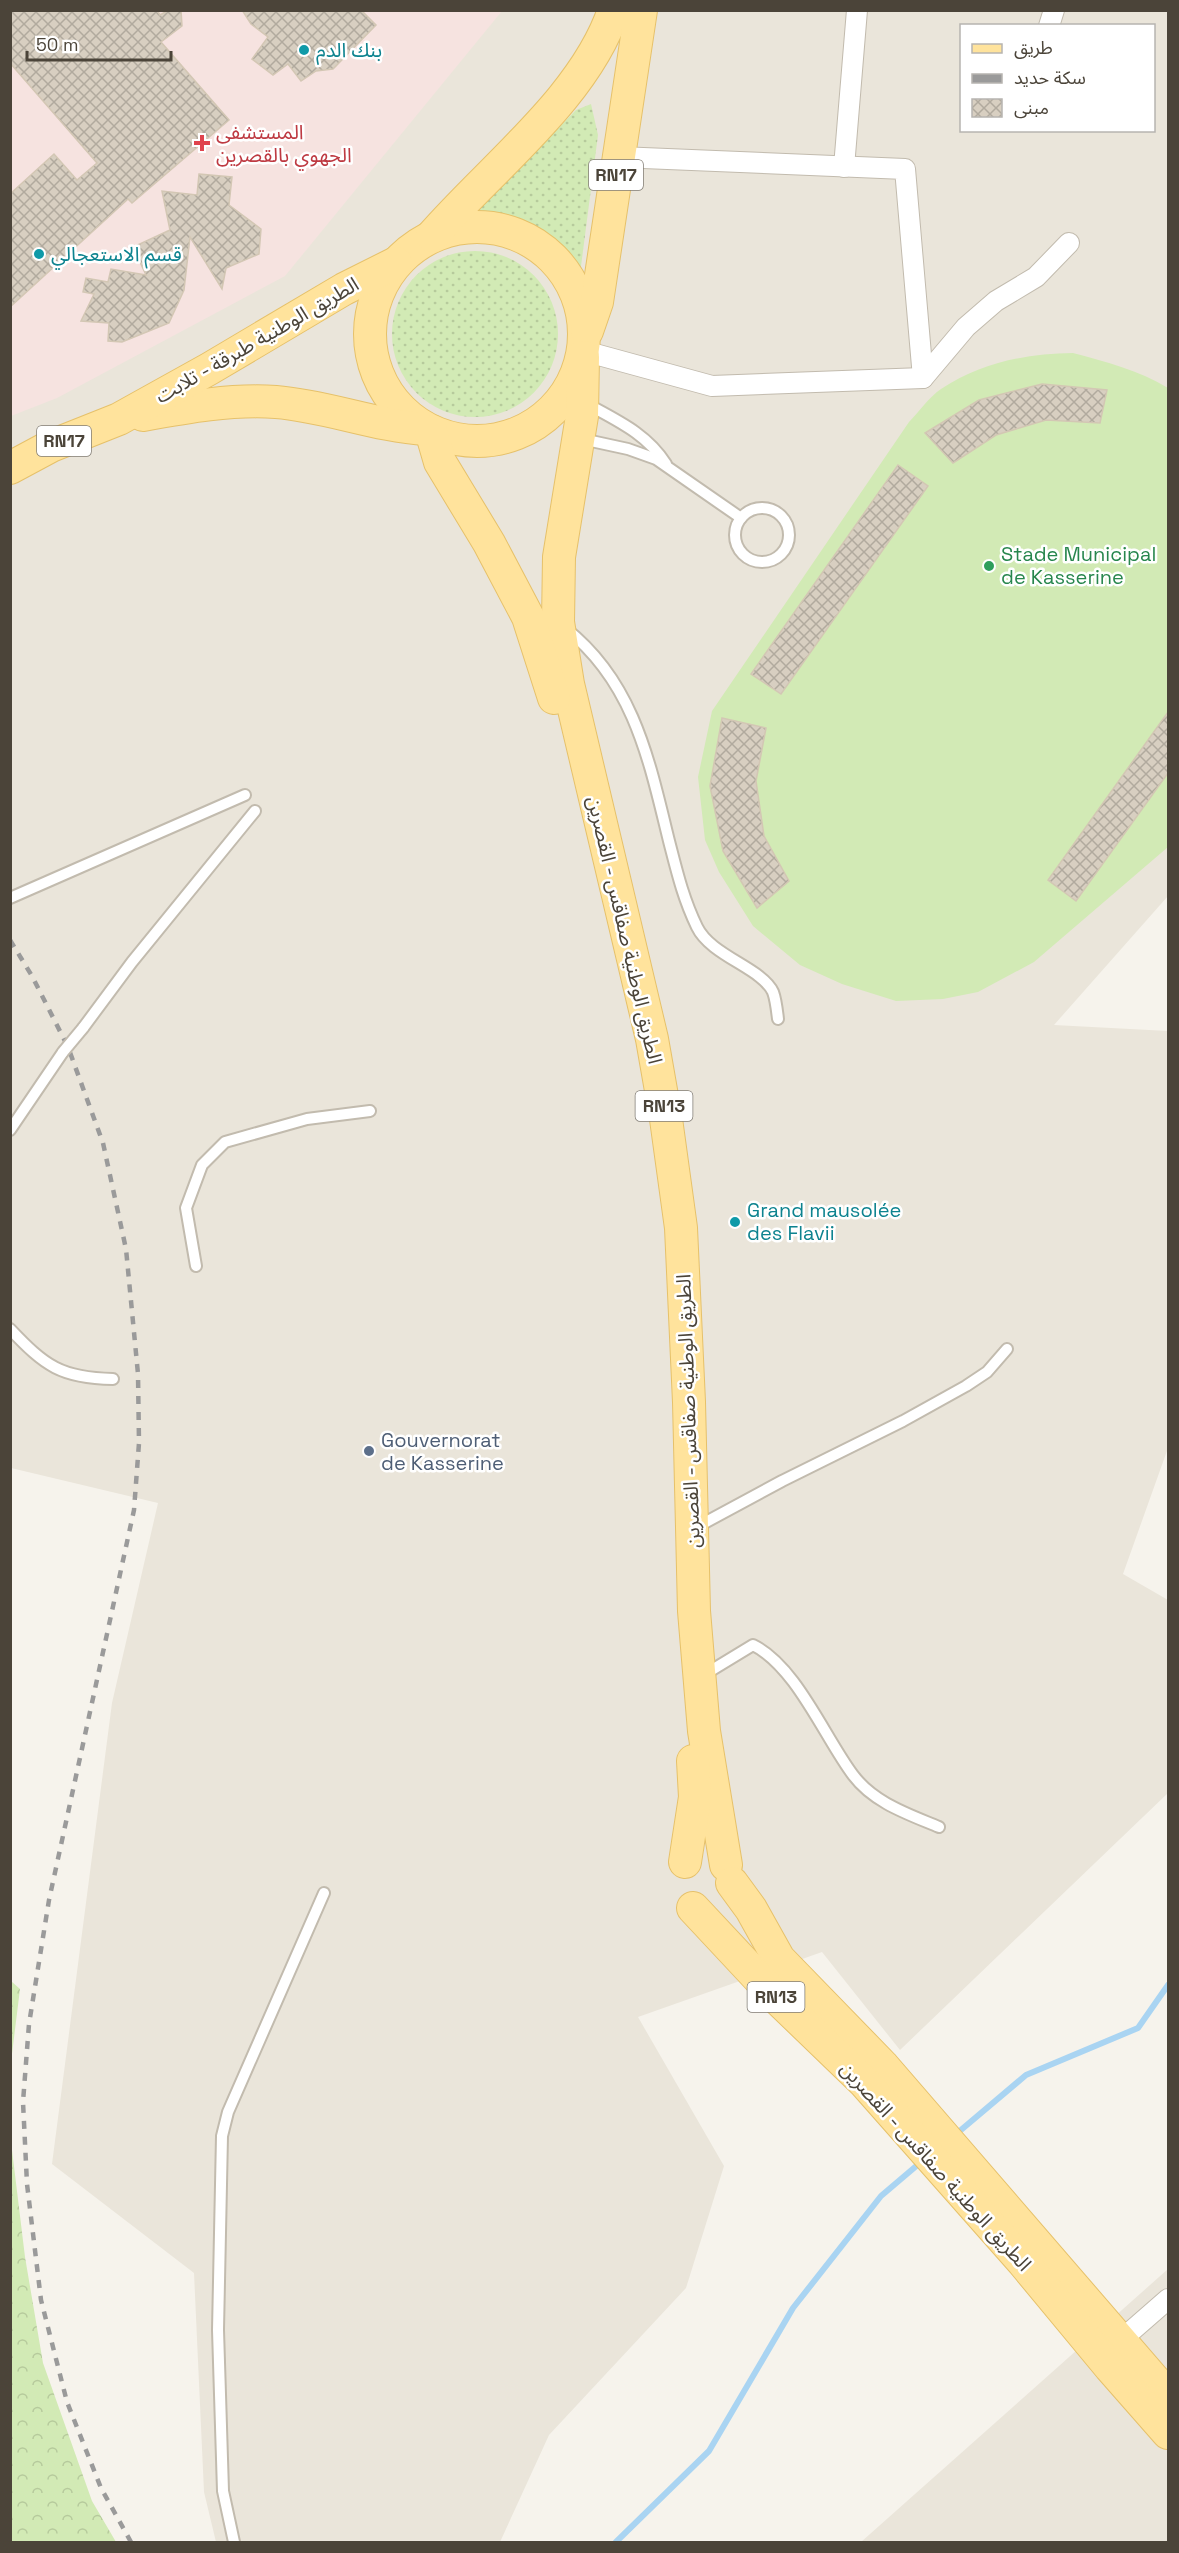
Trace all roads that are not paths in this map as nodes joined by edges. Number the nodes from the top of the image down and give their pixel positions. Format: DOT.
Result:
graph roads {
  1 [pos="614,10"];
  2 [pos="641,10"];
  3 [pos="857,10"];
  4 [pos="582,73"];
  5 [pos="627,90"];
  6 [pos="619,157"];
  7 [pos="844,167"];
  8 [pos="432,236"];
  9 [pos="1069,243"];
  10 [pos="396,263"];
  11 [pos="584,348"];
  12 [pos="923,378"];
  13 [pos="583,401"];
  14 [pos="119,419"];
  15 [pos="428,430"];
  16 [pos="579,439"];
  17 [pos="668,467"];
  18 [pos="10,468"];
  19 [pos="741,518"];
  20 [pos="558,622"];
  21 [pos="245,795"];
  22 [pos="255,811"];
  23 [pos="10,897"];
  24 [pos="778,1019"];
  25 [pos="370,1112"];
  26 [pos="12,1126"];
  27 [pos="196,1266"];
  28 [pos="10,1329"];
  29 [pos="1007,1349"];
  30 [pos="113,1379"];
  31 [pos="692,1529"];
  32 [pos="700,1678"];
  33 [pos="939,1827"];
  34 [pos="685,1862"];
  35 [pos="729,1874"];
  36 [pos="324,1893"];
  37 [pos="693,1908"];
  38 [pos="874,2074"];
  39 [pos="1031,2254"];
  40 [pos="1168,2299"];
  41 [pos="1121,2340"];
  42 [pos="1168,2396"];
  43 [pos="1168,2433"];
  44 [pos="234,2542"];
  1 -- 4 [label="main road"];
  2 -- 5 [label="main road, RN17"];
  3 -- 7 [label="street"];
  4 -- 5 [label="main road"];
  4 -- 8 [label="main road"];
  5 -- 6 [label="main road, RN17"];
  6 -- 7 [label="street"];
  6 -- 11 [label="main road, RN17"];
  7 -- 12 [label="street"];
  8 -- 10 [label="main road"];
  8 -- 11 [label="main road"];
  9 -- 12 [label="street"];
  10 -- 14 [label="main road, الطريق الوطنية طبرقة - تلابت / RN17"];
  10 -- 15 [label="main road"];
  11 -- 12 [label="street"];
  11 -- 13 [label="main road, الطريق الوطنية صفاقس - القصرين / RN13"];
  11 -- 15 [label="main road"];
  13 -- 16 [label="main road, الطريق الوطنية صفاقس - القصرين / RN13"];
  13 -- 17 [label="lane"];
  14 -- 15 [label="main road, الطريق الوطنية طبرقة - تلابت / RN17"];
  14 -- 18 [label="main road, الطريق الوطنية طبرقة - تلابت / RN17"];
  15 -- 34 [label="main road, الطريق الوطنية صفاقس - القصرين / RN13"];
  16 -- 17 [label="lane"];
  16 -- 20 [label="main road, الطريق الوطنية صفاقس - القصرين / RN13"];
  17 -- 19 [label="lane"];
  19 -- 19 [label="lane"];
  20 -- 24 [label="lane"];
  20 -- 31 [label="main road, الطريق الوطنية صفاقس - القصرين / RN13"];
  21 -- 23 [label="lane"];
  22 -- 26 [label="lane, bridge"];
  25 -- 27 [label="lane"];
  28 -- 30 [label="lane"];
  29 -- 31 [label="lane"];
  31 -- 32 [label="main road, الطريق الوطنية صفاقس - القصرين / RN13"];
  32 -- 33 [label="lane"];
  32 -- 35 [label="main road, الطريق الوطنية صفاقس - القصرين / RN13"];
  34 -- 35 [label="main road"];
  34 -- 37 [label="main road, RN13"];
  35 -- 37 [label="main road"];
  35 -- 38 [label="main road, الطريق الوطنية صفاقس - القصرين / RN13"];
  36 -- 44 [label="lane"];
  37 -- 38 [label="main road, الطريق الوطنية صفاقس - القصرين / RN13"];
  38 -- 39 [label="main road, الطريق الوطنية صفاقس - القصرين / RN13"];
  39 -- 41 [label="main road, الطريق الوطنية صفاقس - القصرين / RN13"];
  39 -- 43 [label="main road, الطريق الوطنية صفاقس - القصرين / RN13"];
  40 -- 41 [label="street"];
  41 -- 42 [label="main road, الطريق الوطنية صفاقس - القصرين / RN13"];
}
